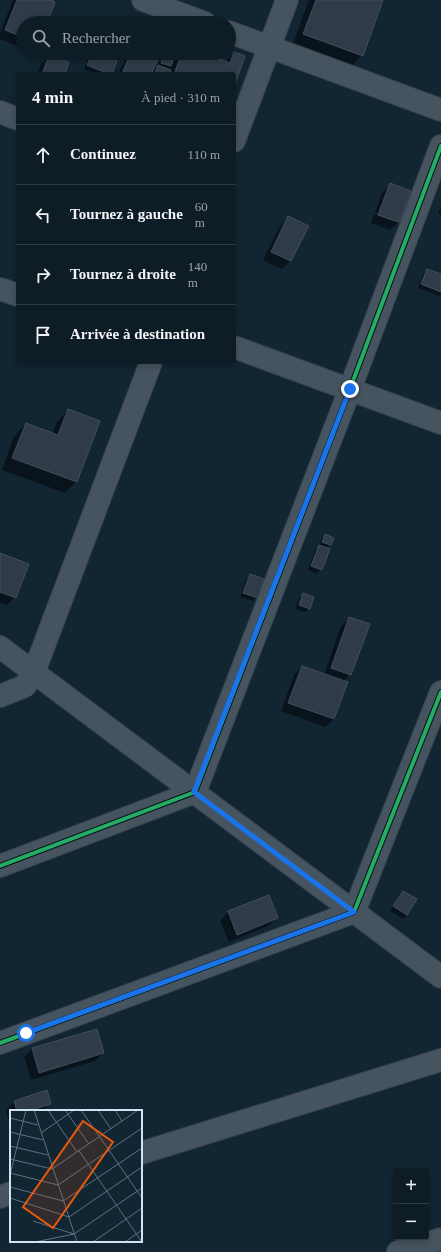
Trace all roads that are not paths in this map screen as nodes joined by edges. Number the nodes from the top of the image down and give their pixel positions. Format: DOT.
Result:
graph roads {
  1 [pos="143,0"];
  2 [pos="287,0"];
  3 [pos="186,16"];
  4 [pos="236,34"];
  5 [pos="269,46"];
  6 [pos="441,110"];
  7 [pos="0,112"];
  8 [pos="16,117"];
  9 [pos="236,136"];
  10 [pos="441,146"];
  11 [pos="0,288"];
  12 [pos="16,294"];
  13 [pos="236,348"];
  14 [pos="150,364"];
  15 [pos="350,389"];
  16 [pos="441,423"];
  17 [pos="0,647"];
  18 [pos="34,672"];
  19 [pos="441,692"];
  20 [pos="0,696"];
  21 [pos="194,792"];
  22 [pos="0,866"];
  23 [pos="354,912"];
  24 [pos="441,977"];
  25 [pos="0,1043"];
  26 [pos="441,1060"];
  27 [pos="142,1153"];
  28 [pos="10,1193"];
  29 [pos="0,1197"];
  30 [pos="441,1239"];
  31 [pos="398,1252"];
  1 -- 3 [label="street"];
  2 -- 5 [label="street"];
  4 -- 5 [label="street"];
  5 -- 6 [label="street"];
  5 -- 9 [label="street"];
  7 -- 8 [label="street"];
  10 -- 15 [label="street"];
  11 -- 12 [label="street"];
  13 -- 15 [label="street"];
  14 -- 18 [label="street"];
  15 -- 16 [label="street"];
  15 -- 21 [label="street"];
  17 -- 18 [label="street"];
  18 -- 20 [label="street"];
  18 -- 21 [label="street"];
  19 -- 23 [label="street"];
  21 -- 22 [label="street"];
  21 -- 23 [label="street"];
  23 -- 24 [label="street"];
  23 -- 25 [label="street"];
  26 -- 27 [label="street"];
  28 -- 29 [label="street"];
  30 -- 31 [label="street"];
}
